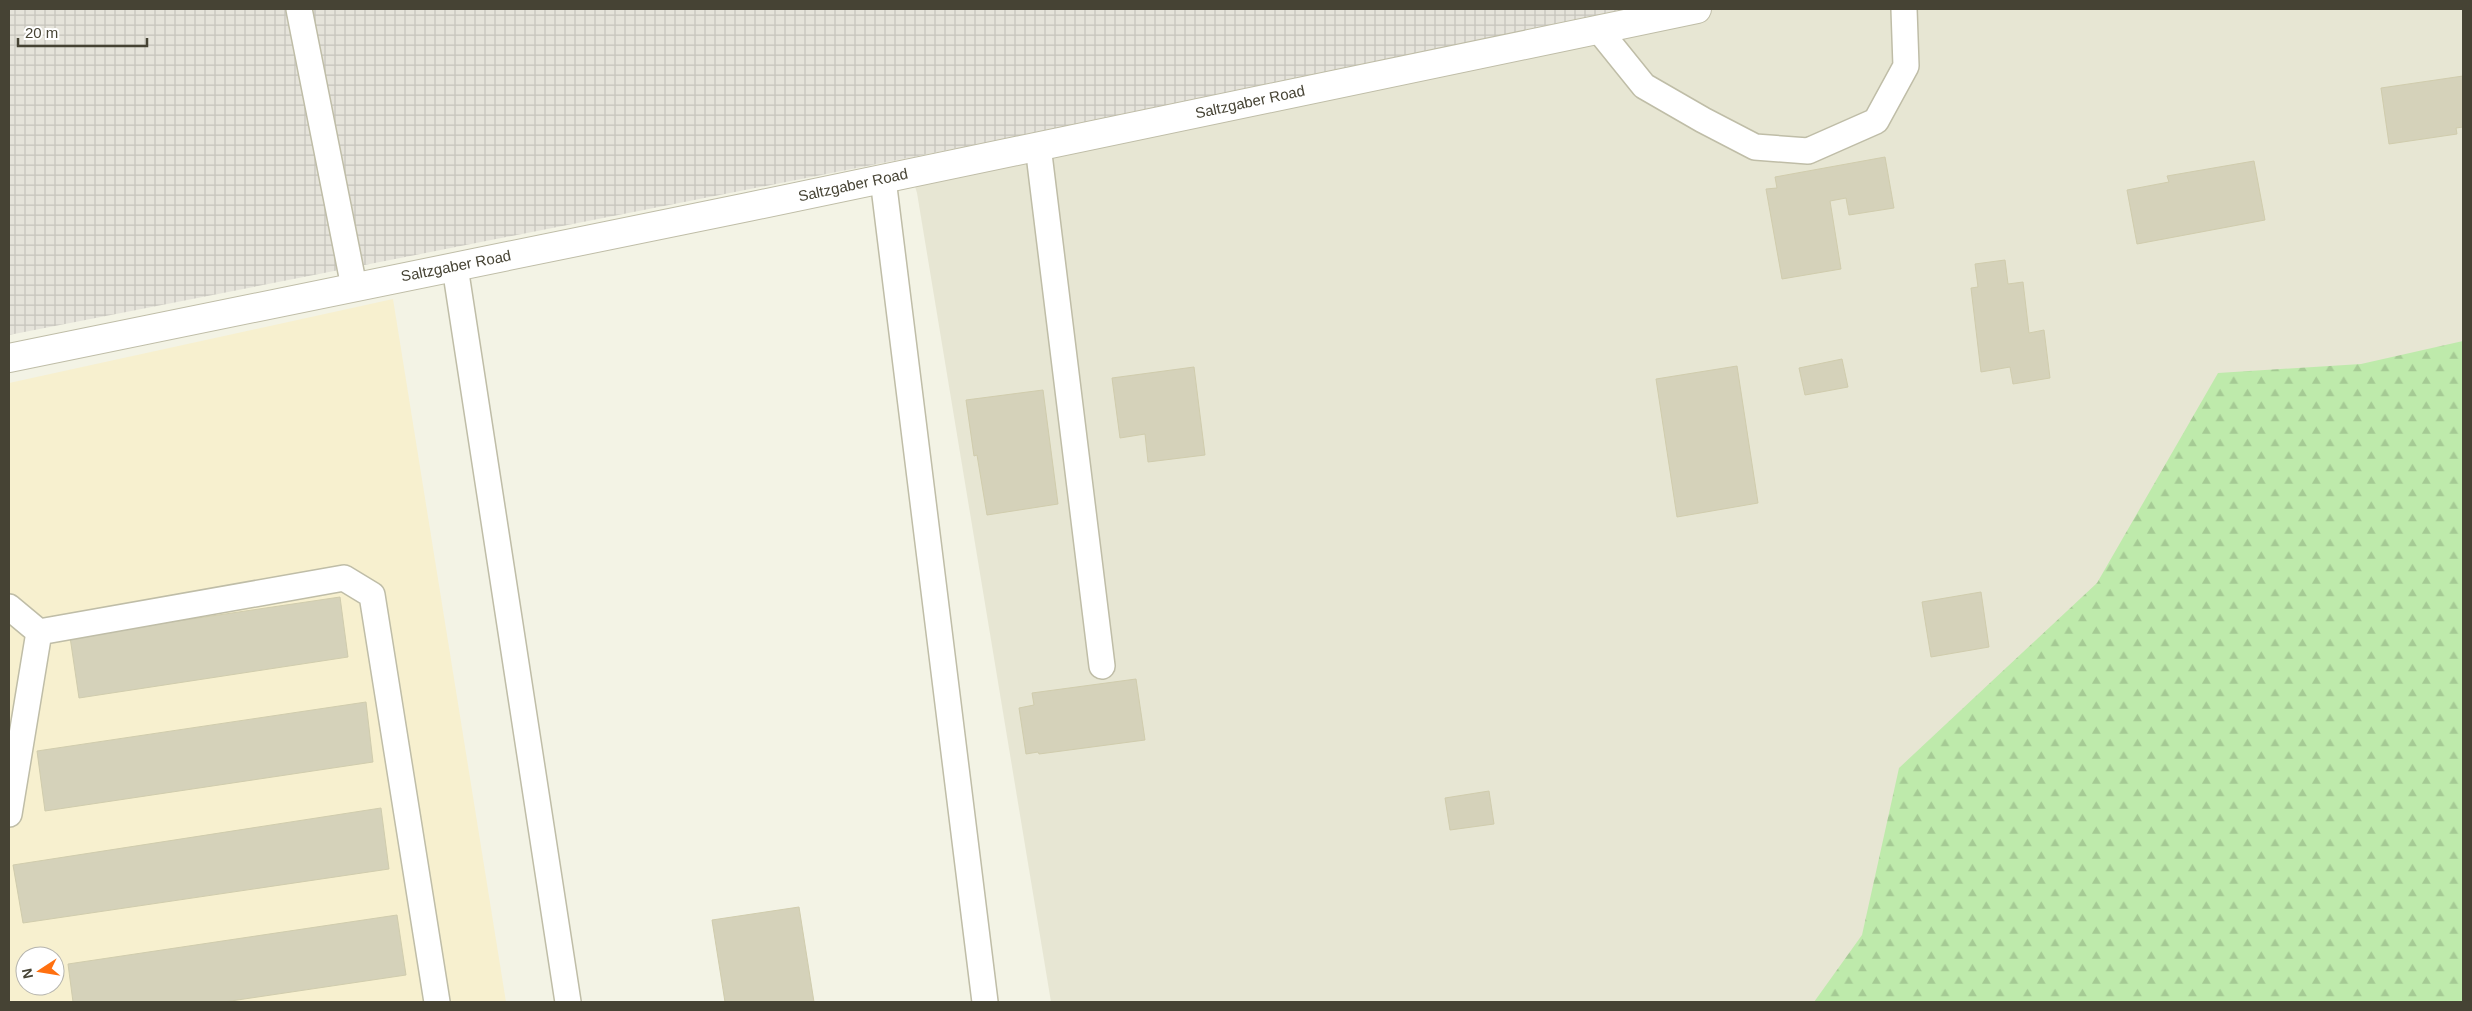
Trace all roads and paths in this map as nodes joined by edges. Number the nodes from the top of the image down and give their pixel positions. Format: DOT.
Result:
graph roads {
  1 [pos="299,9"];
  2 [pos="1697,9"];
  3 [pos="1904,9"];
  4 [pos="1598,30"];
  5 [pos="1038,146"];
  6 [pos="883,179"];
  7 [pos="455,267"];
  8 [pos="354,287"];
  9 [pos="9,358"];
  10 [pos="9,608"];
  11 [pos="39,632"];
  12 [pos="1102,666"];
  13 [pos="9,814"];
  14 [pos="436,1002"];
  15 [pos="568,1002"];
  16 [pos="985,1002"];
  1 -- 8 [label="lane"];
  2 -- 4 [label="street, Saltzgaber Road"];
  3 -- 4 [label="lane"];
  4 -- 5 [label="street, Saltzgaber Road"];
  5 -- 6 [label="street, Saltzgaber Road"];
  5 -- 12 [label="lane"];
  6 -- 7 [label="street, Saltzgaber Road"];
  6 -- 16 [label="lane"];
  7 -- 8 [label="street, Saltzgaber Road"];
  7 -- 15 [label="lane"];
  8 -- 9 [label="street, Saltzgaber Road"];
  10 -- 11 [label="lane"];
  11 -- 13 [label="lane"];
  11 -- 14 [label="lane"];
}
